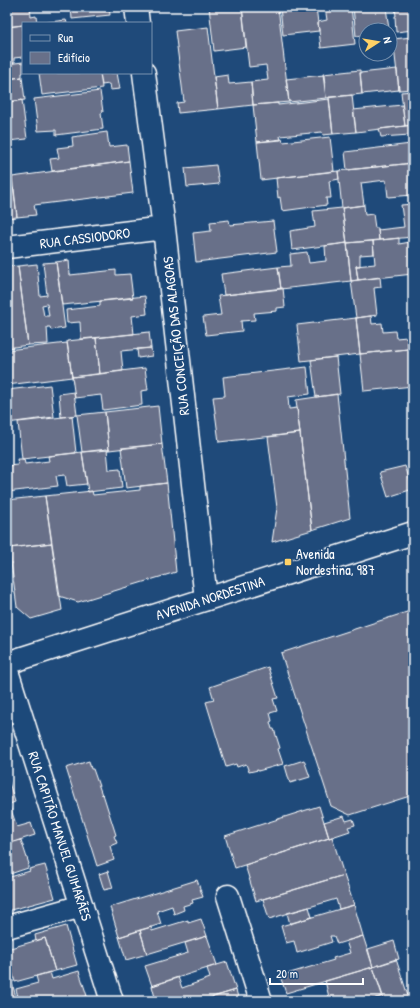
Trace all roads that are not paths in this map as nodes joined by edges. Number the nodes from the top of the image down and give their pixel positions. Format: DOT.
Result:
graph roads {
  1 [pos="136,7"];
  2 [pos="138,22"];
  3 [pos="144,74"];
  4 [pos="164,228"];
  5 [pos="7,247"];
  6 [pos="413,533"];
  7 [pos="206,599"];
  8 [pos="7,663"];
  9 [pos="7,672"];
  10 [pos="228,896"];
  11 [pos="82,906"];
  12 [pos="7,927"];
  13 [pos="112,1001"];
  14 [pos="261,1001"];
  1 -- 2 [label="street"];
  3 -- 4 [label="street, RUA CONCEIÇÃO DAS ALAGOAS"];
  4 -- 5 [label="street, RUA CASSIODORO"];
  4 -- 7 [label="street, RUA CONCEIÇÃO DAS ALAGOAS"];
  6 -- 7 [label="street, AVENIDA NORDESTINA"];
  7 -- 8 [label="street, AVENIDA NORDESTINA"];
  9 -- 11 [label="street, RUA CAPITÃO MANUEL GUIMARÃES"];
  10 -- 14 [label="street"];
  11 -- 12 [label="street"];
  11 -- 13 [label="street, RUA CAPITÃO MANUEL GUIMARÃES"];
}
